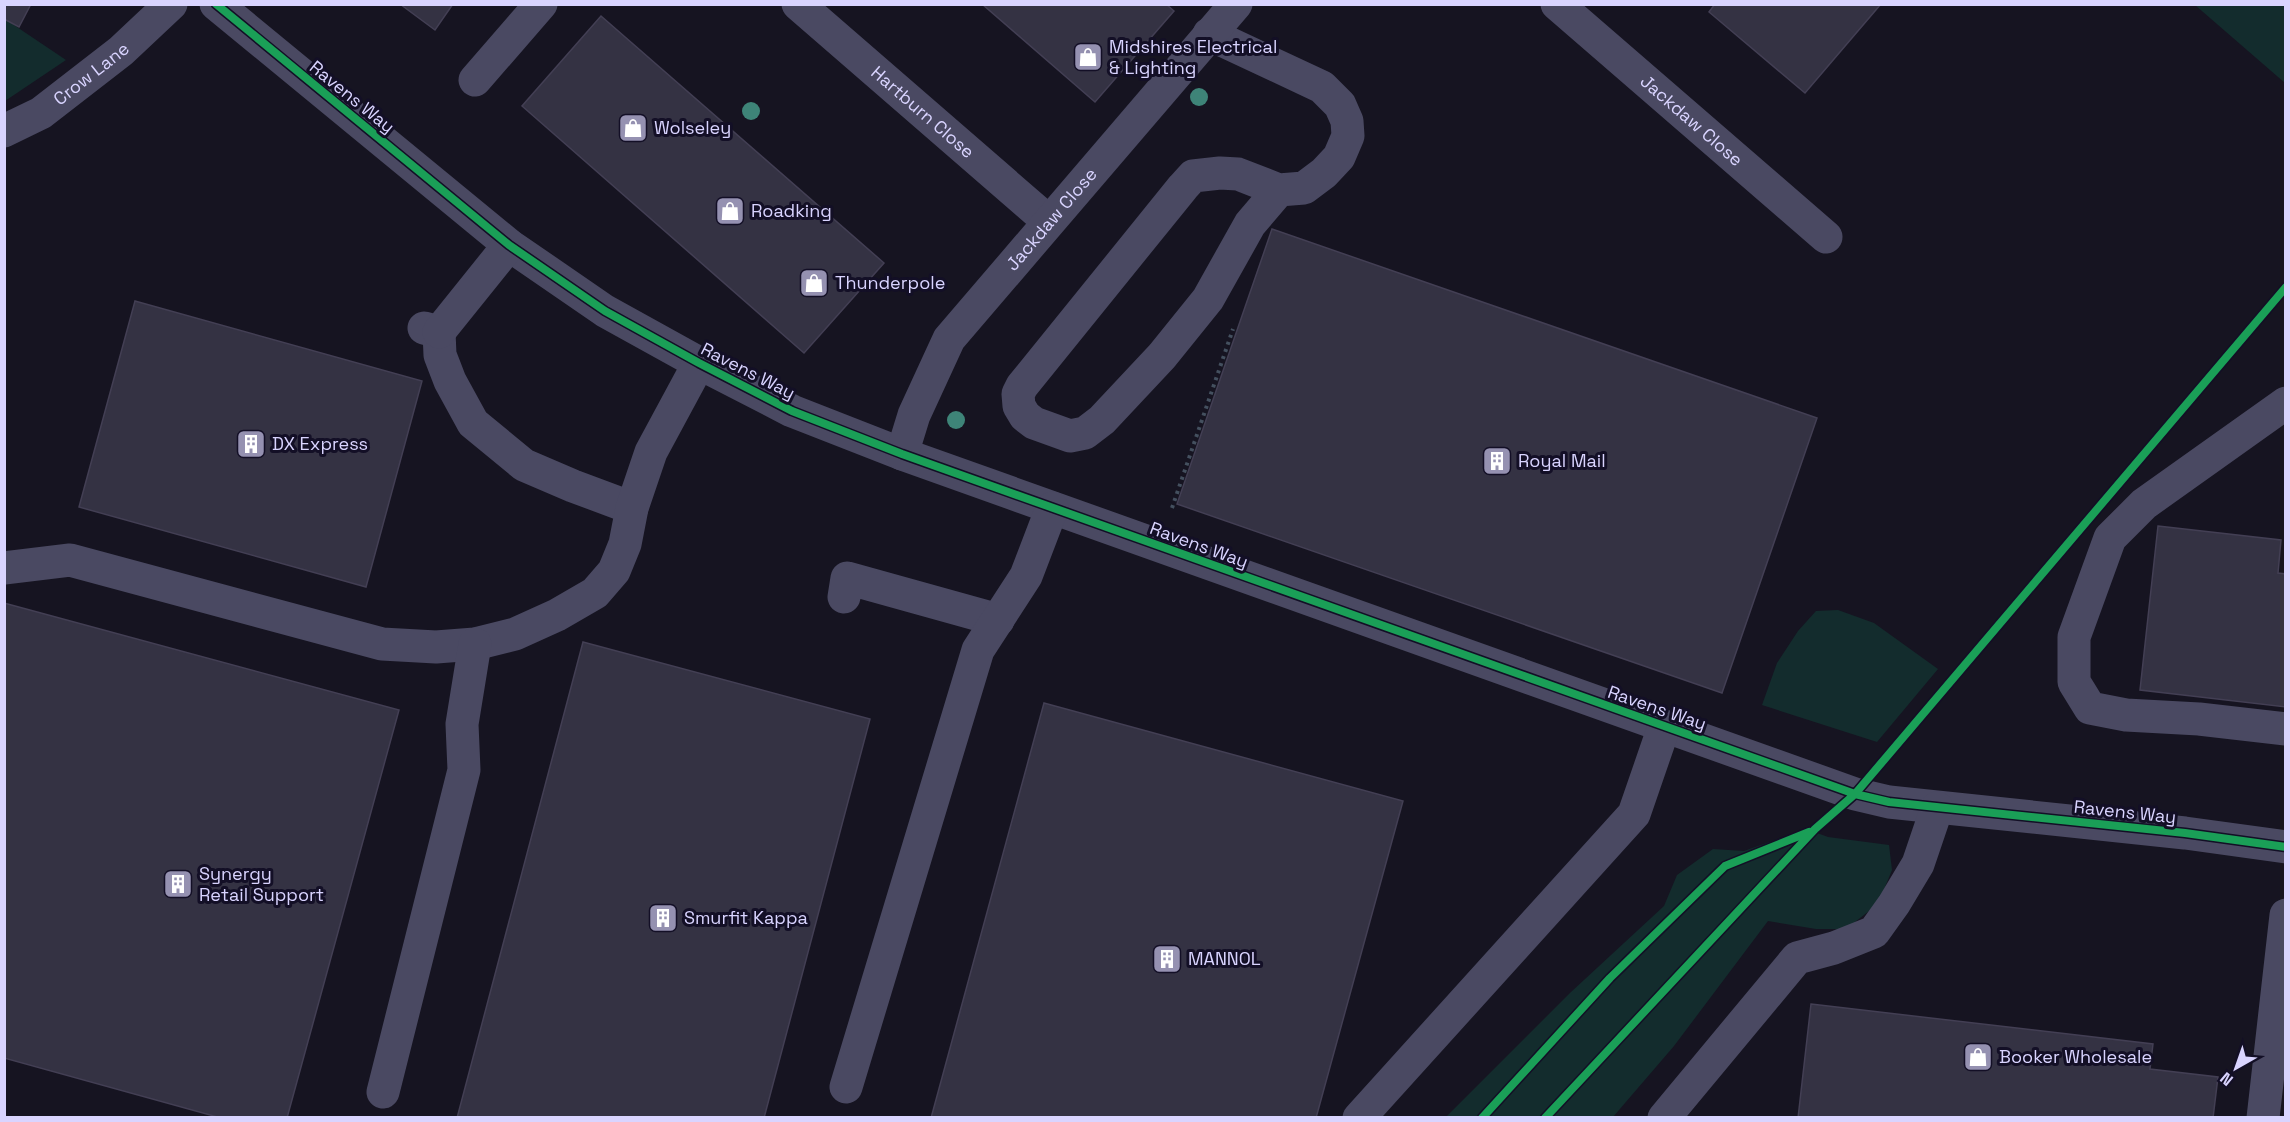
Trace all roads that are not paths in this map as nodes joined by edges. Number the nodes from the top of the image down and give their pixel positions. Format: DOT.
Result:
graph roads {
  1 [pos="171,4"];
  2 [pos="216,4"];
  3 [pos="541,4"];
  4 [pos="798,4"];
  5 [pos="1236,4"];
  6 [pos="1570,7"];
  7 [pos="1209,34"];
  8 [pos="475,80"];
  9 [pos="4,131"];
  10 [pos="1279,190"];
  11 [pos="1048,221"];
  12 [pos="1826,237"];
  13 [pos="509,245"];
  14 [pos="699,363"];
  15 [pos="2286,403"];
  16 [pos="902,454"];
  17 [pos="632,508"];
  18 [pos="1052,508"];
  19 [pos="4,568"];
  20 [pos="844,597"];
  21 [pos="998,620"];
  22 [pos="475,644"];
  23 [pos="1664,727"];
  24 [pos="2286,729"];
  25 [pos="1936,807"];
  26 [pos="2286,848"];
  27 [pos="2286,915"];
  28 [pos="846,1087"];
  29 [pos="383,1092"];
  30 [pos="1359,1118"];
  31 [pos="1664,1118"];
  32 [pos="2264,1118"];
  1 -- 9 [label="street, Crow Lane"];
  2 -- 13 [label="street, Ravens Way"];
  3 -- 8 [label="street"];
  4 -- 11 [label="street, Hartburn Close"];
  5 -- 7 [label="street, Jackdaw Close"];
  6 -- 12 [label="street, Jackdaw Close"];
  7 -- 10 [label="street"];
  7 -- 11 [label="street, Jackdaw Close"];
  10 -- 10 [label="street"];
  11 -- 16 [label="street, Jackdaw Close"];
  13 -- 14 [label="street, Ravens Way"];
  13 -- 17 [label="street"];
  14 -- 16 [label="street, Ravens Way"];
  14 -- 17 [label="street"];
  15 -- 24 [label="street"];
  16 -- 18 [label="street, Ravens Way"];
  17 -- 22 [label="street"];
  18 -- 21 [label="street"];
  18 -- 23 [label="street, Ravens Way"];
  19 -- 22 [label="street"];
  20 -- 21 [label="street"];
  21 -- 28 [label="street"];
  22 -- 29 [label="street"];
  23 -- 25 [label="street, Ravens Way"];
  23 -- 30 [label="street"];
  25 -- 26 [label="street, Ravens Way"];
  25 -- 31 [label="street"];
  27 -- 32 [label="street"];
}
